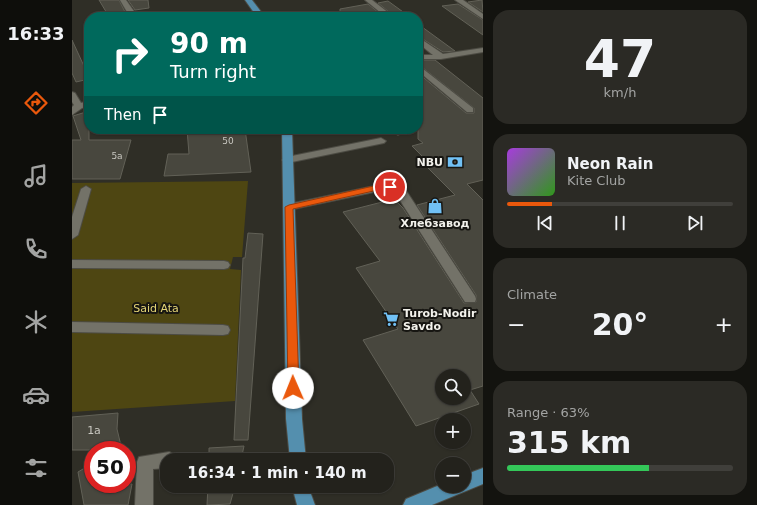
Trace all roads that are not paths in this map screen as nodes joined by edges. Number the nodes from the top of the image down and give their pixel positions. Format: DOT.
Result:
graph roads {
  1 [pos="123,0"];
  2 [pos="248,0"];
  3 [pos="368,0"];
  4 [pos="458,0"];
  5 [pos="131,12"];
  6 [pos="257,12"];
  7 [pos="384,12"];
  8 [pos="483,16"];
  9 [pos="423,43"];
  10 [pos="483,50"];
  11 [pos="423,57"];
  12 [pos="441,57"];
  13 [pos="423,71"];
  14 [pos="72,95"];
  15 [pos="75,109"];
  16 [pos="470,110"];
  17 [pos="287,134"];
  18 [pos="380,141"];
  19 [pos="287,160"];
  20 [pos="86,189"];
  21 [pos="289,207"];
  22 [pos="72,235"];
  23 [pos="72,264"];
  24 [pos="224,266"];
  25 [pos="470,298"];
  26 [pos="72,327"];
  27 [pos="223,330"];
  28 [pos="297,453"];
  29 [pos="160,461"];
  30 [pos="483,476"];
  31 [pos="471,480"];
  32 [pos="302,493"];
  33 [pos="441,493"];
  34 [pos="144,505"];
  35 [pos="306,505"];
  36 [pos="412,505"];
  1 -- 5 [label="street"];
  2 -- 6 [label="main road"];
  3 -- 7 [label="street"];
  4 -- 8 [label="street"];
  9 -- 12 [label="street"];
  10 -- 12 [label="street"];
  11 -- 12 [label="street"];
  13 -- 16 [label="street"];
  14 -- 15 [label="street"];
  17 -- 19 [label="main road"];
  18 -- 19 [label="street"];
  19 -- 21 [label="main road"];
  20 -- 22 [label="street"];
  21 -- 25 [label="street"];
  21 -- 28 [label="main road"];
  23 -- 24 [label="street"];
  26 -- 27 [label="street"];
  29 -- 34 [label="street"];
  30 -- 31 [label="main road"];
  32 -- 35 [label="main road"];
  33 -- 36 [label="main road"];
}
